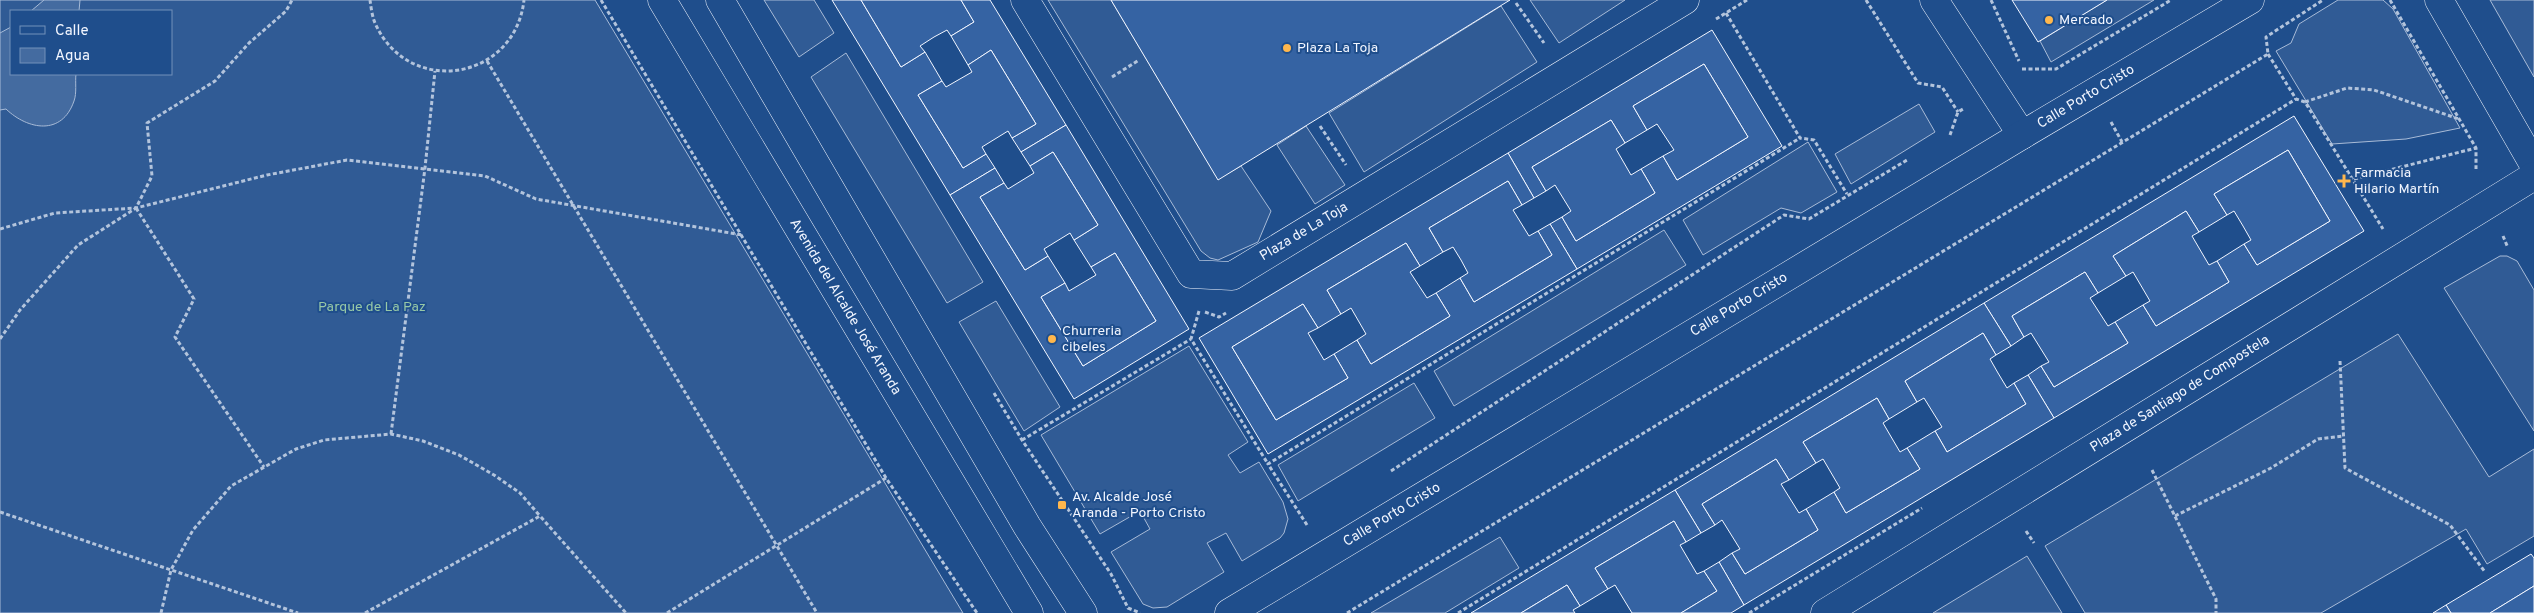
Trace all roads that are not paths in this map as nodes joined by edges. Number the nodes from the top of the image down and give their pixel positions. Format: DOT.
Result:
graph roads {
  1 [pos="662,0"];
  2 [pos="720,0"];
  3 [pos="1025,0"];
  4 [pos="1685,0"];
  5 [pos="1934,0"];
  6 [pos="2250,0"];
  7 [pos="2439,0"];
  8 [pos="2022,135"];
  9 [pos="2534,166"];
  10 [pos="2534,176"];
  11 [pos="1029,613"];
  12 [pos="1083,613"];
  13 [pos="1229,613"];
  14 [pos="1825,613"];
  1 -- 11 [label="street, Avenida del Alcalde José Aranda"];
  2 -- 12 [label="street"];
  3 -- 4 [label="street, Plaza de La Toja"];
  5 -- 8 [label="street"];
  6 -- 8 [label="street, Calle Porto Cristo"];
  7 -- 9 [label="street"];
  8 -- 13 [label="street, Calle Porto Cristo"];
  10 -- 14 [label="street, Plaza de Santiago de Compostela"];
}
